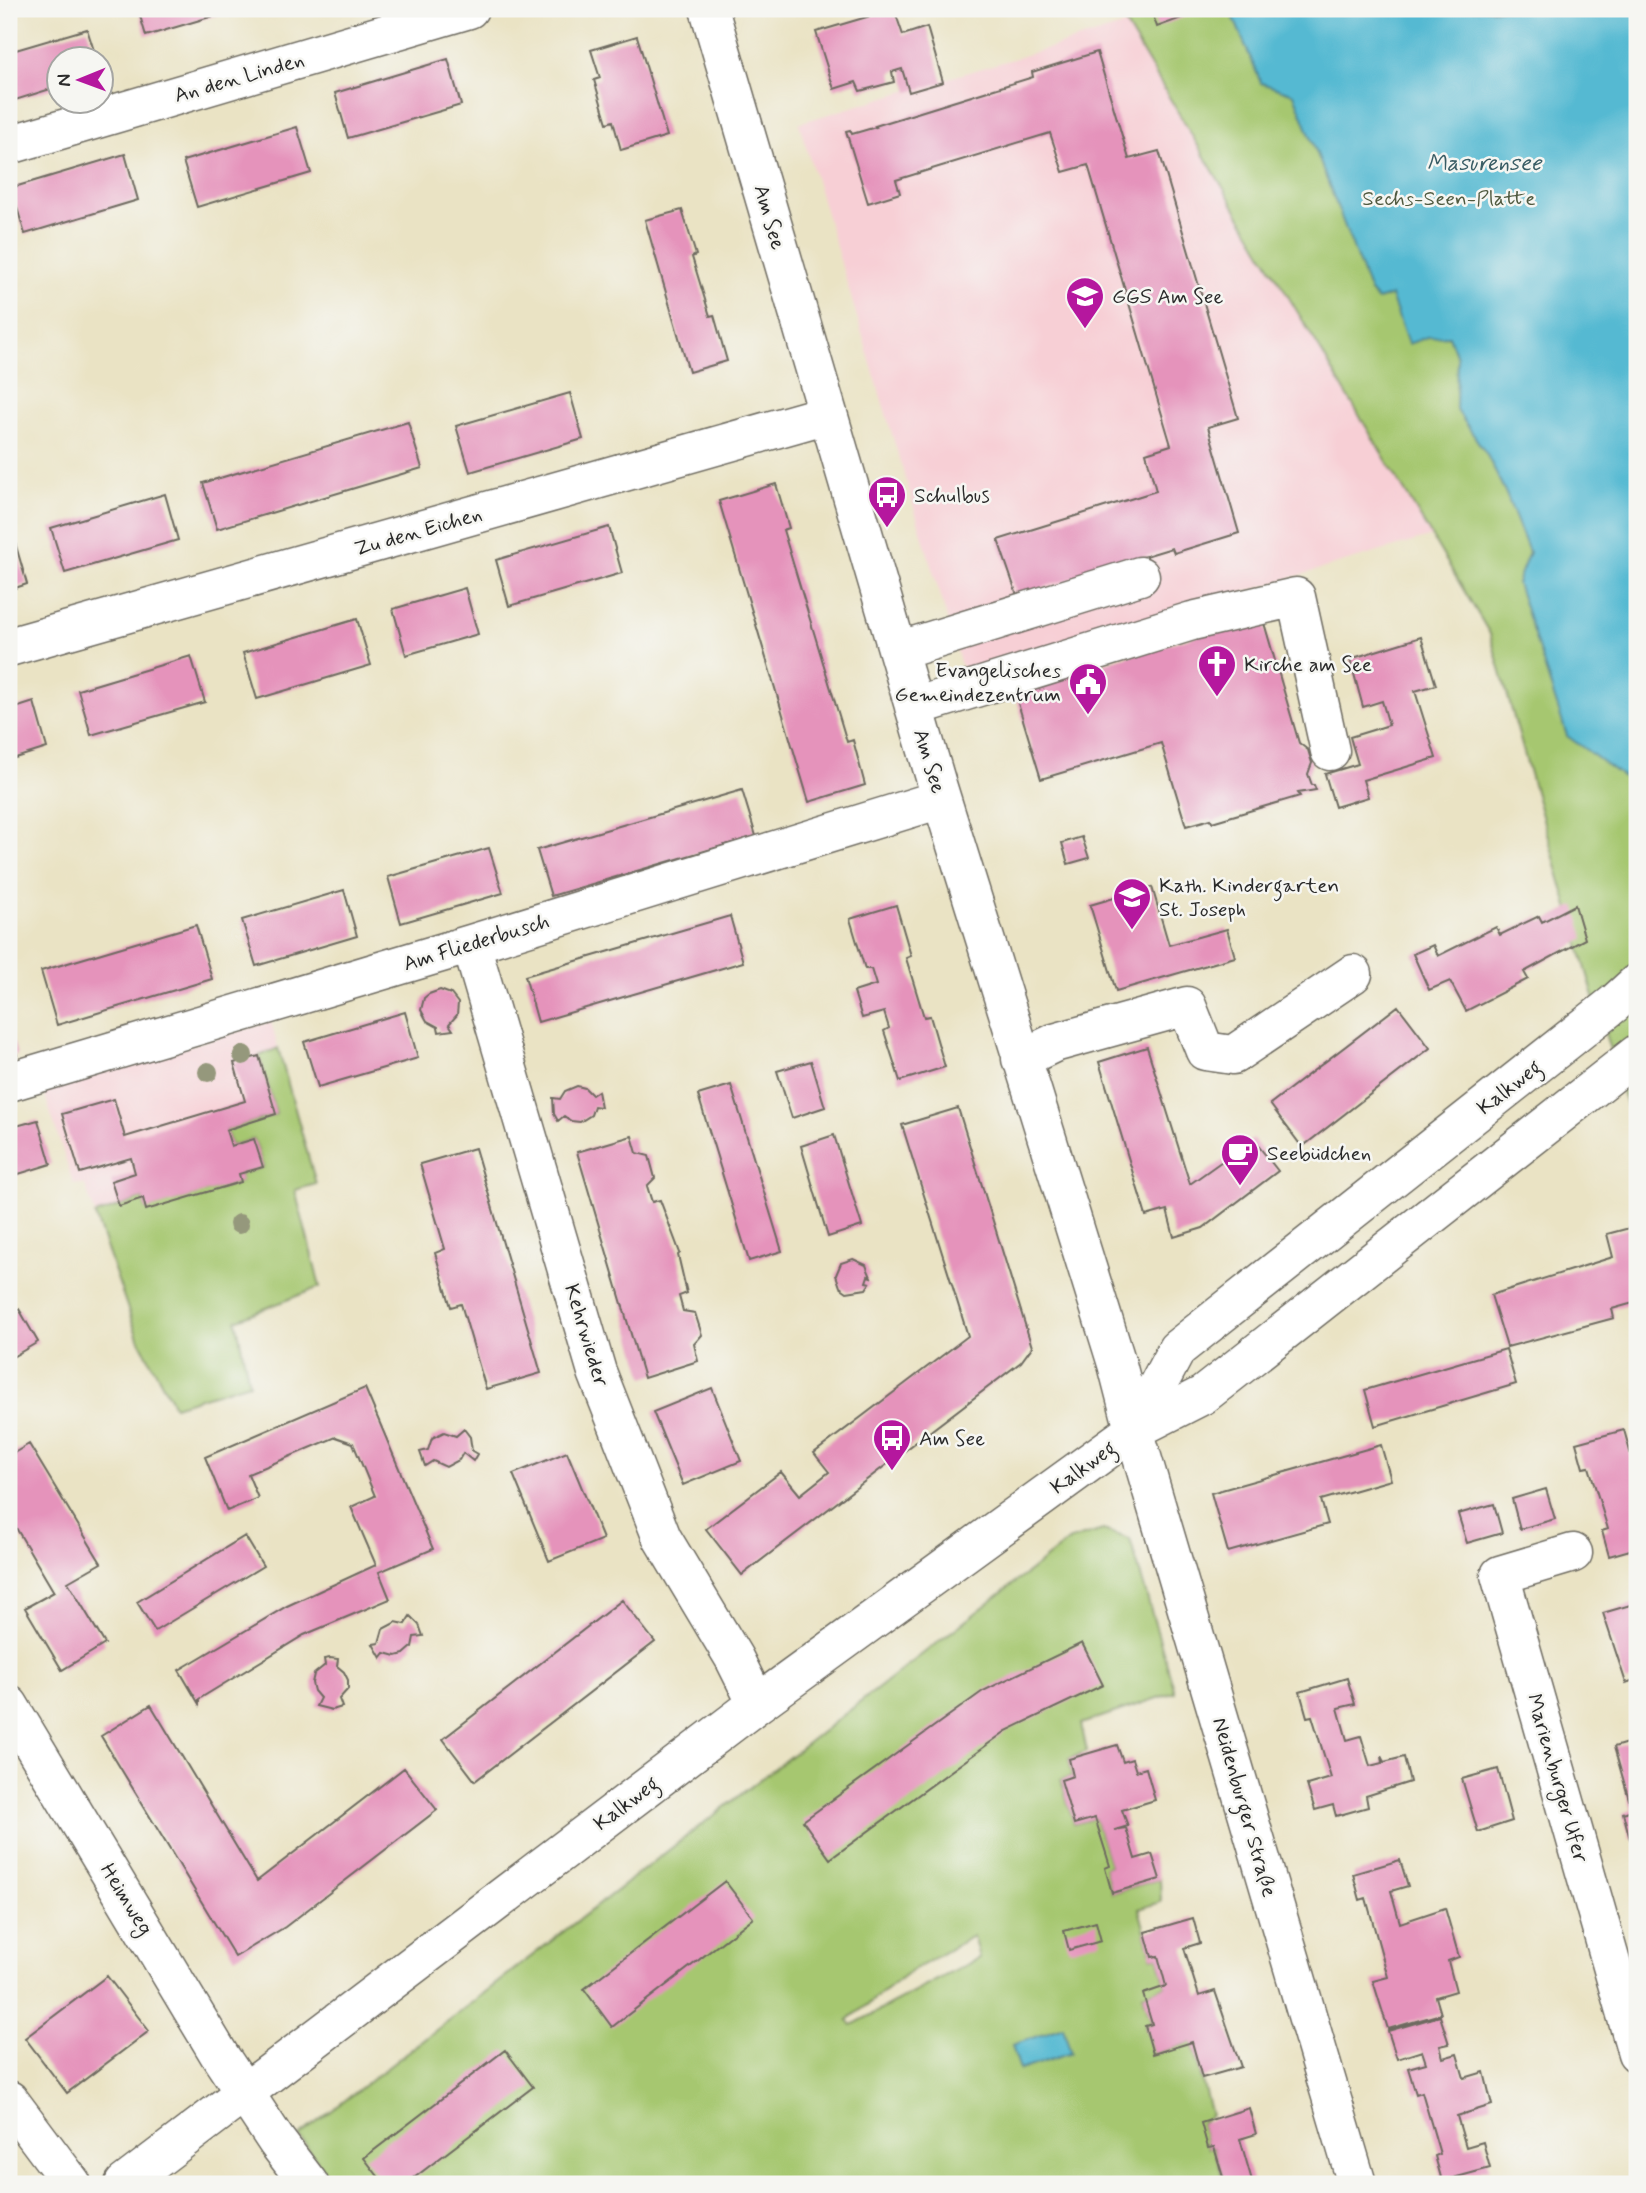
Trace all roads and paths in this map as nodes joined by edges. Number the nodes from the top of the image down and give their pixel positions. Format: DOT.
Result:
graph roads {
  1 [pos="469,9"];
  2 [pos="709,9"];
  3 [pos="9,145"];
  4 [pos="828,414"];
  5 [pos="1140,576"];
  6 [pos="9,648"];
  7 [pos="898,651"];
  8 [pos="914,707"];
  9 [pos="1330,751"];
  10 [pos="942,799"];
  11 [pos="471,944"];
  12 [pos="1353,974"];
  13 [pos="1626,993"];
  14 [pos="1634,1057"];
  15 [pos="1021,1059"];
  16 [pos="9,1082"];
  17 [pos="1134,1430"];
  18 [pos="1573,1553"];
  19 [pos="757,1704"];
  20 [pos="9,1705"];
  21 [pos="1637,2053"];
  22 [pos="245,2091"];
  23 [pos="9,2100"];
  24 [pos="72,2184"];
  25 [pos="124,2184"];
  26 [pos="309,2184"];
  27 [pos="1357,2184"];
  1 -- 3 [label="street, An den Linden"];
  2 -- 4 [label="street, Am See"];
  4 -- 6 [label="street, Zu den Eichen"];
  4 -- 7 [label="street, Am See"];
  5 -- 7 [label="street"];
  7 -- 8 [label="street, Am See"];
  8 -- 9 [label="street"];
  8 -- 10 [label="street, Am See"];
  10 -- 11 [label="street, Am Fliederbusch"];
  10 -- 15 [label="street, Am See"];
  11 -- 16 [label="street, Am Fliederbusch"];
  11 -- 19 [label="street, Kehrwieder"];
  12 -- 15 [label="street"];
  13 -- 14 [label="street, Kalkweg"];
  13 -- 17 [label="street, Kalkweg"];
  14 -- 17 [label="street, Kalkweg"];
  15 -- 17 [label="street, Am See"];
  17 -- 19 [label="street, Kalkweg"];
  17 -- 27 [label="street, Neidenburger Straße"];
  18 -- 21 [label="street, Marienburger Ufer"];
  19 -- 22 [label="street, Kalkweg"];
  20 -- 22 [label="street, Heimweg"];
  22 -- 25 [label="street, Kalkweg"];
  22 -- 26 [label="street, Heimweg"];
  23 -- 24 [label="street"];
}
